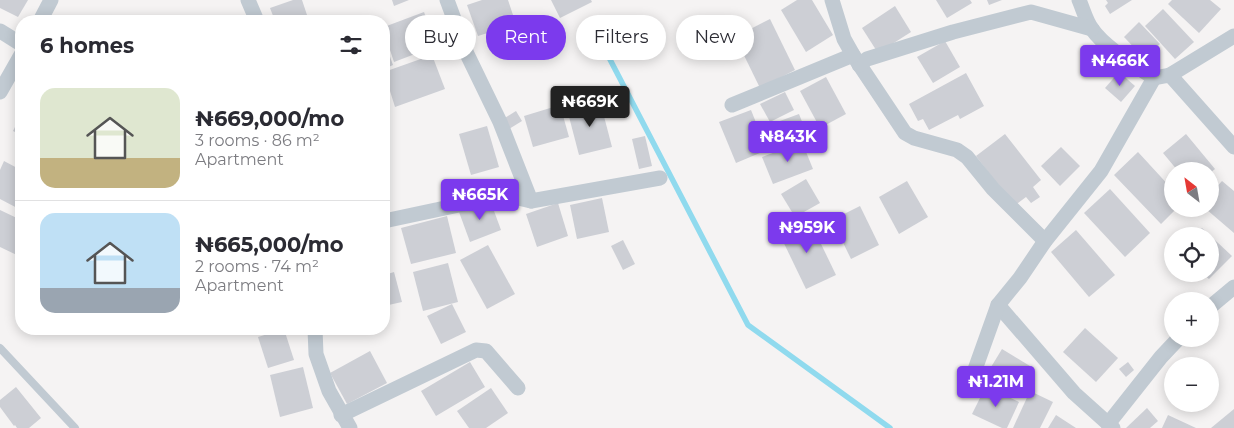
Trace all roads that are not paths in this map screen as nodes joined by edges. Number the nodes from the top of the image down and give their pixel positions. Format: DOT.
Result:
graph roads {
  1 [pos="50,0"];
  2 [pos="248,0"];
  3 [pos="447,0"];
  4 [pos="832,0"];
  5 [pos="1079,0"];
  6 [pos="43,15"];
  7 [pos="254,15"];
  8 [pos="1092,29"];
  9 [pos="0,31"];
  10 [pos="1234,36"];
  11 [pos="15,40"];
  12 [pos="856,60"];
  13 [pos="15,66"];
  14 [pos="1170,75"];
  15 [pos="1154,78"];
  16 [pos="0,92"];
  17 [pos="732,105"];
  18 [pos="1234,147"];
  19 [pos="660,178"];
  20 [pos="531,201"];
  21 [pos="390,220"];
  22 [pos="1045,241"];
  23 [pos="1234,287"];
  24 [pos="1219,299"];
  25 [pos="998,306"];
  26 [pos="315,335"];
  27 [pos="1170,347"];
  28 [pos="0,348"];
  29 [pos="518,388"];
  30 [pos="968,389"];
  31 [pos="341,415"];
  32 [pos="1110,426"];
  33 [pos="75,428"];
  34 [pos="350,428"];
  1 -- 6 [label="street"];
  2 -- 7 [label="street"];
  3 -- 20 [label="street"];
  4 -- 12 [label="street"];
  5 -- 8 [label="street"];
  8 -- 12 [label="street"];
  8 -- 15 [label="street"];
  9 -- 11 [label="street"];
  10 -- 14 [label="street"];
  12 -- 17 [label="street"];
  12 -- 22 [label="street"];
  13 -- 16 [label="street"];
  14 -- 15 [label="street"];
  14 -- 18 [label="street"];
  15 -- 22 [label="street"];
  19 -- 20 [label="street"];
  20 -- 21 [label="street"];
  22 -- 25 [label="street"];
  23 -- 24 [label="street"];
  25 -- 30 [label="street"];
  25 -- 32 [label="street"];
  26 -- 31 [label="street"];
  27 -- 32 [label="street"];
  28 -- 33 [label="lane"];
  29 -- 31 [label="street"];
  31 -- 34 [label="street"];
}
